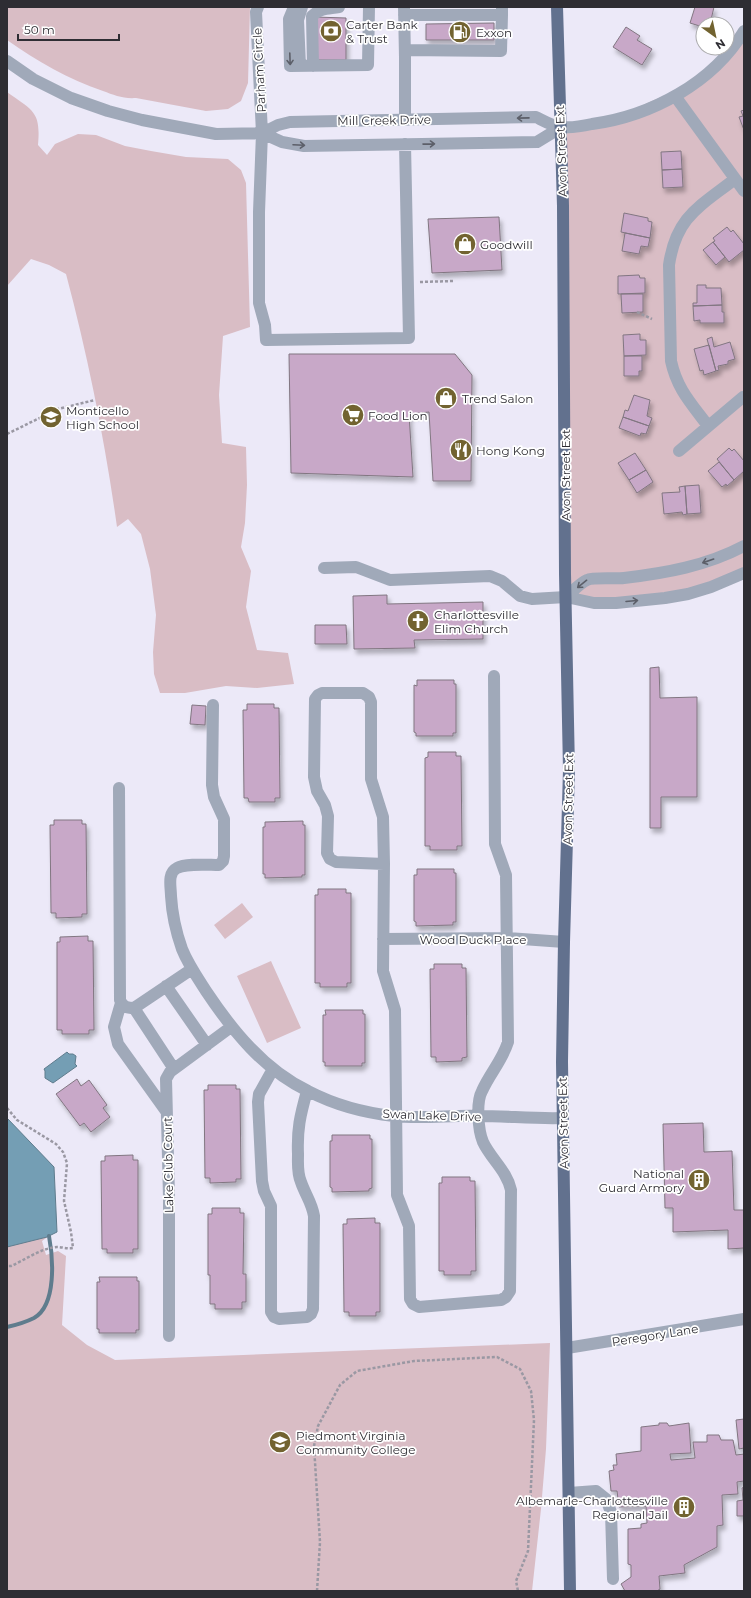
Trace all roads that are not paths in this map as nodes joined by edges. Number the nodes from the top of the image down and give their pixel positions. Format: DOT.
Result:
graph roads {
  1 [pos="258,7"];
  2 [pos="294,7"];
  3 [pos="302,7"];
  4 [pos="312,7"];
  5 [pos="339,7"];
  6 [pos="368,7"];
  7 [pos="557,7"];
  8 [pos="404,11"];
  9 [pos="424,11"];
  10 [pos="502,11"];
  11 [pos="744,31"];
  12 [pos="405,50"];
  13 [pos="7,61"];
  14 [pos="307,66"];
  15 [pos="675,96"];
  16 [pos="404,120"];
  17 [pos="560,128"];
  18 [pos="262,133"];
  19 [pos="405,144"];
  20 [pos="735,179"];
  21 [pos="744,191"];
  22 [pos="743,397"];
  23 [pos="708,426"];
  24 [pos="679,451"];
  25 [pos="744,546"];
  26 [pos="324,568"];
  27 [pos="744,573"];
  28 [pos="566,597"];
  29 [pos="494,676"];
  30 [pos="213,705"];
  31 [pos="119,788"];
  32 [pos="384,864"];
  33 [pos="507,938"];
  34 [pos="383,939"];
  35 [pos="564,942"];
  36 [pos="192,969"];
  37 [pos="166,986"];
  38 [pos="121,1003"];
  39 [pos="134,1008"];
  40 [pos="231,1027"];
  41 [pos="207,1045"];
  42 [pos="174,1069"];
  43 [pos="273,1069"];
  44 [pos="308,1091"];
  45 [pos="166,1111"];
  46 [pos="396,1116"];
  47 [pos="479,1116"];
  48 [pos="563,1118"];
  49 [pos="744,1319"];
  50 [pos="169,1336"];
  51 [pos="567,1348"];
  52 [pos="569,1493"];
  53 [pos="612,1579"];
  54 [pos="570,1591"];
  1 -- 18 [label="street, Parham Circle"];
  2 -- 14 [label="street, one-way"];
  3 -- 14 [label="street"];
  4 -- 14 [label="street"];
  5 -- 14 [label="street"];
  6 -- 14 [label="street"];
  7 -- 17 [label="main road, Avon Street Ext"];
  8 -- 9 [label="street"];
  8 -- 12 [label="street"];
  9 -- 10 [label="street"];
  10 -- 12 [label="street"];
  11 -- 15 [label="street"];
  12 -- 16 [label="street"];
  13 -- 18 [label="street, Mill Creek Drive"];
  15 -- 17 [label="street"];
  15 -- 20 [label="street"];
  17 -- 16 [label="street, Mill Creek Drive, one-way"];
  16 -- 18 [label="street, Mill Creek Drive"];
  19 -- 17 [label="street, one-way"];
  17 -- 28 [label="main road, Avon Street Ext"];
  18 -- 19 [label="street, one-way"];
  18 -- 19 [label="street, Parham Circle"];
  20 -- 21 [label="street"];
  20 -- 23 [label="street"];
  22 -- 23 [label="street"];
  23 -- 24 [label="street"];
  25 -- 28 [label="street, one-way"];
  26 -- 28 [label="street"];
  28 -- 27 [label="street, one-way"];
  28 -- 35 [label="main road, Avon Street Ext"];
  29 -- 33 [label="street"];
  30 -- 36 [label="street, Swan Lake Drive"];
  31 -- 38 [label="street"];
  32 -- 32 [label="street"];
  32 -- 34 [label="street"];
  33 -- 34 [label="street, Wood Duck Place"];
  33 -- 35 [label="street, Wood Duck Place"];
  33 -- 47 [label="street"];
  34 -- 46 [label="street"];
  35 -- 48 [label="main road, Avon Street Ext"];
  36 -- 37 [label="street"];
  36 -- 40 [label="street, Swan Lake Drive"];
  37 -- 39 [label="street"];
  37 -- 41 [label="street"];
  38 -- 39 [label="street"];
  38 -- 45 [label="street"];
  39 -- 42 [label="street"];
  40 -- 41 [label="street, Lake Club Court"];
  40 -- 43 [label="street, Swan Lake Drive"];
  41 -- 42 [label="street, Lake Club Court"];
  42 -- 45 [label="street, Lake Club Court"];
  43 -- 44 [label="street, Swan Lake Drive"];
  43 -- 44 [label="street"];
  44 -- 46 [label="street, Swan Lake Drive"];
  45 -- 50 [label="street, Lake Club Court"];
  46 -- 47 [label="street, Swan Lake Drive"];
  46 -- 47 [label="street"];
  47 -- 48 [label="street, Swan Lake Drive"];
  48 -- 51 [label="main road, Avon Street Ext"];
  49 -- 51 [label="street, Peregory Lane"];
  51 -- 52 [label="main road, Avon Street Ext"];
  52 -- 53 [label="street"];
  52 -- 54 [label="main road, Avon Street Ext"];
}
